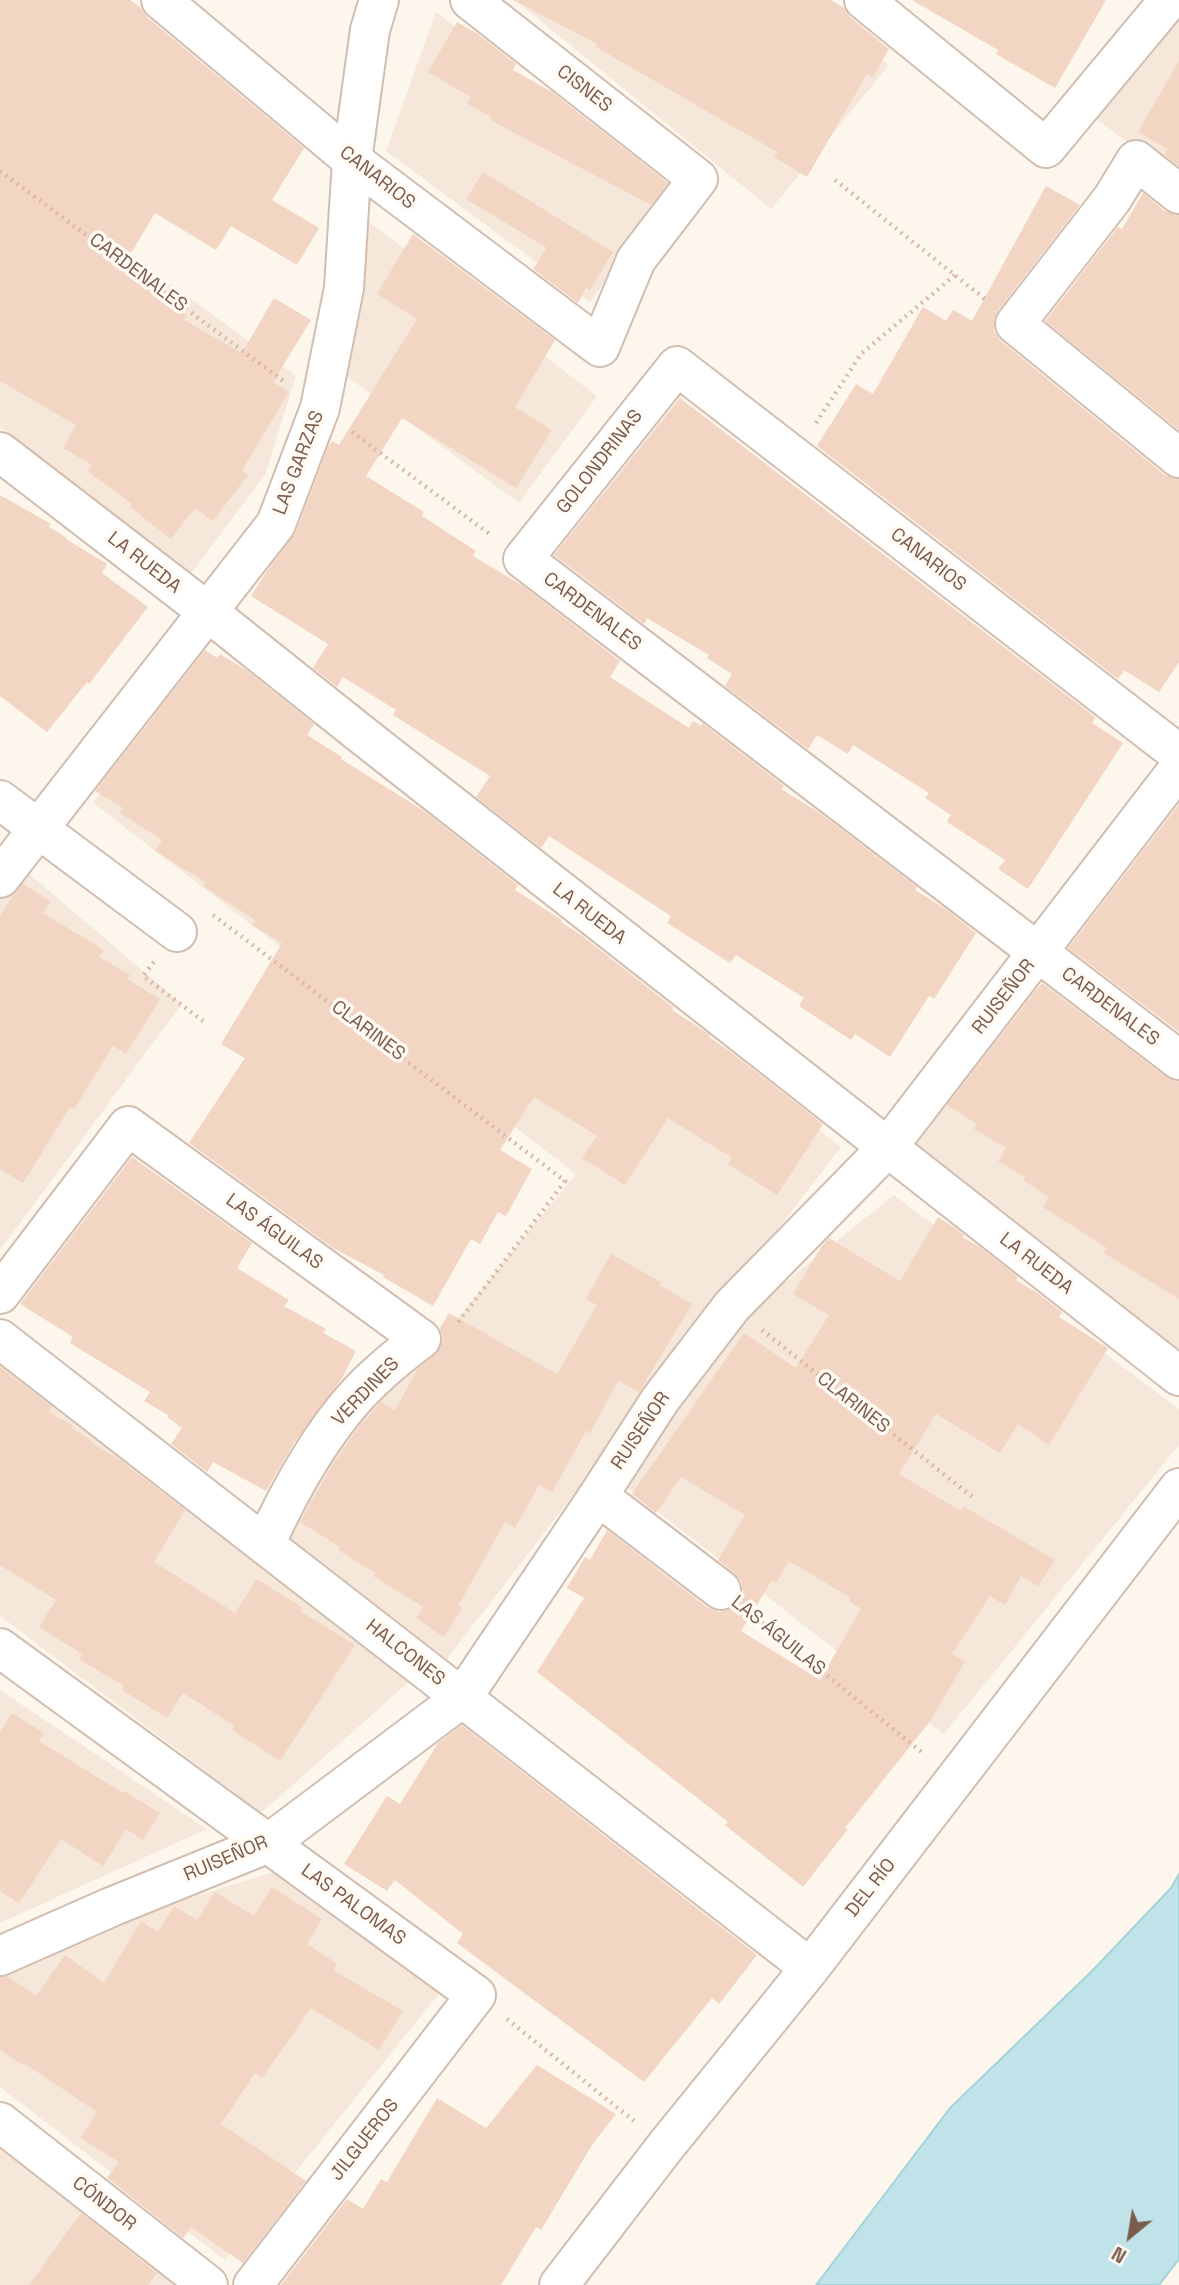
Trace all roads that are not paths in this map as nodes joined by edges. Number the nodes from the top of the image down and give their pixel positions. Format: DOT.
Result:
graph roads {
  1 [pos="161,0"];
  2 [pos="379,0"];
  3 [pos="470,0"];
  4 [pos="864,0"];
  5 [pos="1169,0"];
  6 [pos="352,160"];
  7 [pos="1179,194"];
  8 [pos="600,347"];
  9 [pos="677,366"];
  10 [pos="0,452"];
  11 [pos="1179,458"];
  12 [pos="523,559"];
  13 [pos="208,612"];
  14 [pos="1179,754"];
  15 [pos="1179,768"];
  16 [pos="0,800"];
  17 [pos="37,827"];
  18 [pos="0,877"];
  19 [pos="177,932"];
  20 [pos="1038,953"];
  21 [pos="1179,1060"];
  22 [pos="887,1148"];
  23 [pos="0,1294"];
  24 [pos="0,1339"];
  25 [pos="421,1339"];
  26 [pos="1179,1376"];
  27 [pos="1179,1488"];
  28 [pos="598,1496"];
  29 [pos="265,1545"];
  30 [pos="721,1590"];
  31 [pos="0,1648"];
  32 [pos="461,1698"];
  33 [pos="269,1843"];
  34 [pos="0,1956"];
  35 [pos="810,1968"];
  36 [pos="476,1995"];
  37 [pos="0,2122"];
  38 [pos="208,2285"];
  39 [pos="253,2285"];
  40 [pos="559,2285"];
  1 -- 6 [label="street, CANARIOS"];
  2 -- 6 [label="street, LAS GARZAS"];
  3 -- 8 [label="street, CISNES"];
  4 -- 5 [label="street"];
  6 -- 8 [label="street, CANARIOS"];
  6 -- 13 [label="street, LAS GARZAS"];
  7 -- 11 [label="street"];
  9 -- 12 [label="street, GOLONDRINAS"];
  9 -- 14 [label="street, CANARIOS"];
  10 -- 13 [label="street, LA RUEDA"];
  12 -- 20 [label="street, CARDENALES"];
  13 -- 17 [label="street, LAS GARZAS"];
  13 -- 22 [label="street, LA RUEDA"];
  15 -- 20 [label="street, RUISEÑOR"];
  16 -- 17 [label="street"];
  17 -- 18 [label="street, LAS GARZAS"];
  17 -- 19 [label="street"];
  20 -- 21 [label="street, CARDENALES"];
  20 -- 22 [label="street, RUISEÑOR"];
  22 -- 26 [label="street, LA RUEDA"];
  22 -- 28 [label="street, RUISEÑOR"];
  23 -- 25 [label="street, LAS ÁGUILAS"];
  24 -- 29 [label="street, HALCONES"];
  25 -- 29 [label="street, VERDINES"];
  27 -- 35 [label="street, DEL RÍO"];
  28 -- 30 [label="street, LAS ÁGUILAS"];
  28 -- 32 [label="street, RUISEÑOR"];
  29 -- 32 [label="street, HALCONES"];
  31 -- 33 [label="street, LAS PALOMAS"];
  32 -- 33 [label="street, RUISEÑOR"];
  32 -- 35 [label="street, HALCONES"];
  33 -- 34 [label="street, RUISEÑOR"];
  33 -- 36 [label="street, LAS PALOMAS"];
  35 -- 40 [label="street, DEL RÍO"];
  36 -- 39 [label="street, JILGUEROS"];
  37 -- 38 [label="street, CÓNDOR"];
}
